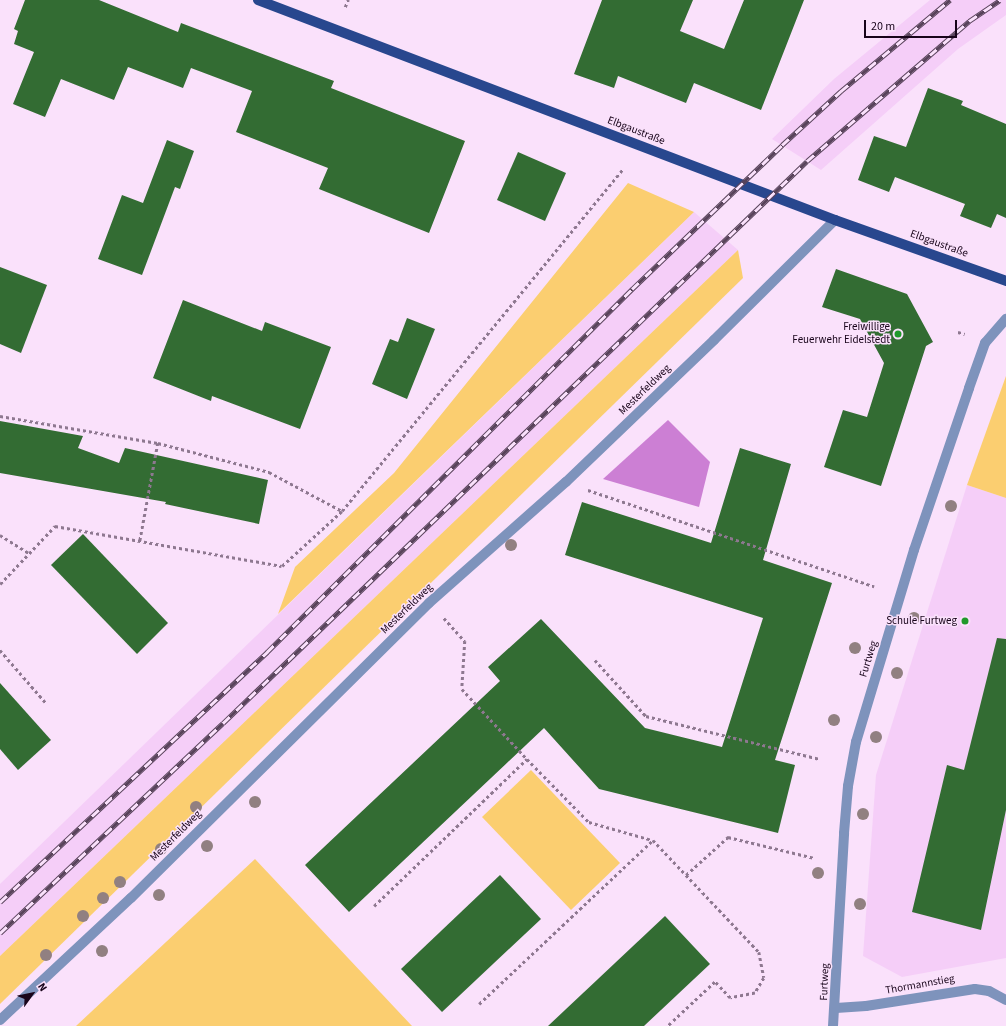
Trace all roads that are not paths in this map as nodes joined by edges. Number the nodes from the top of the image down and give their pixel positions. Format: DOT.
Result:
graph roads {
  1 [pos="259,0"];
  2 [pos="835,220"];
  3 [pos="1006,280"];
  4 [pos="1006,319"];
  5 [pos="1006,1000"];
  6 [pos="836,1008"];
  7 [pos="0,1020"];
  8 [pos="834,1026"];
  1 -- 2 [label="main road, Elbgaustraße"];
  2 -- 3 [label="main road, Elbgaustraße"];
  2 -- 7 [label="street, Mesterfeldweg"];
  4 -- 6 [label="street, Furtweg"];
  5 -- 6 [label="street, Thormannstieg"];
  6 -- 8 [label="street, Furtweg"];
}
